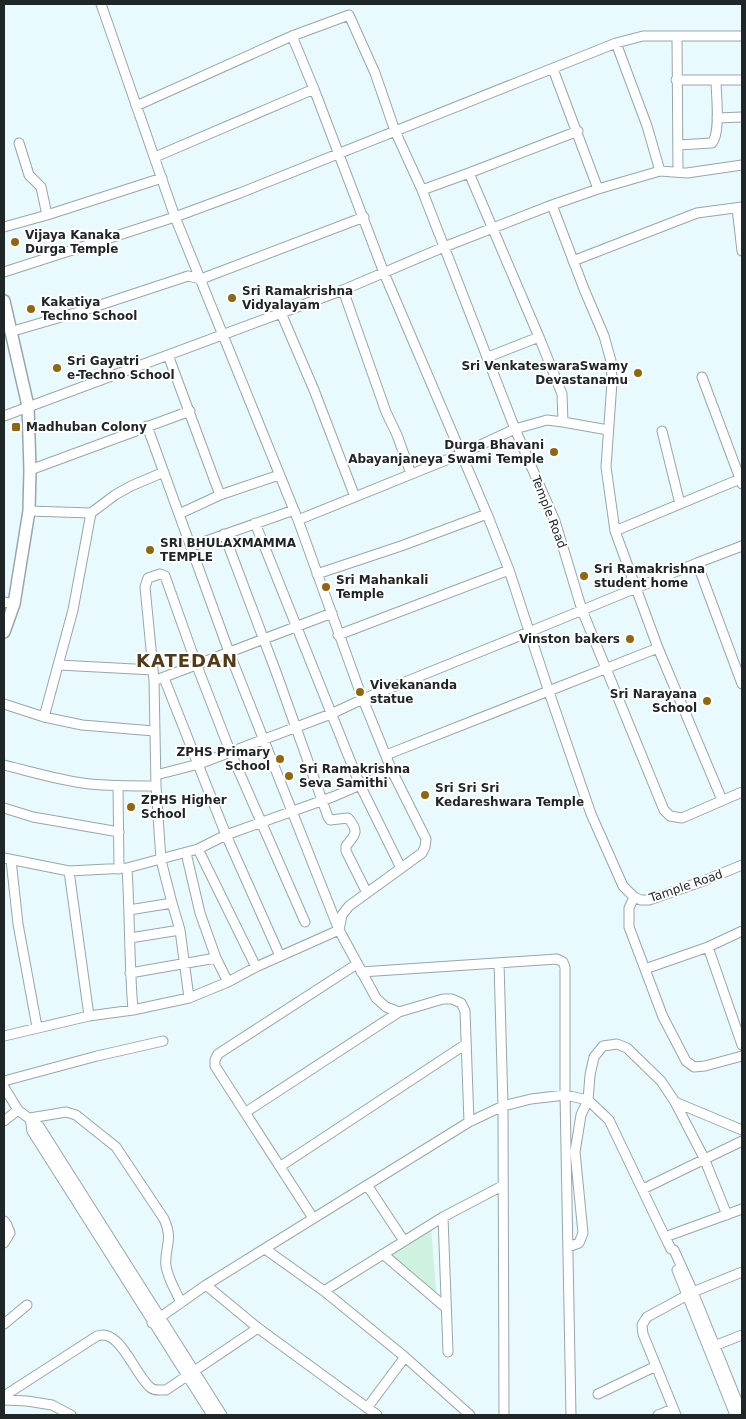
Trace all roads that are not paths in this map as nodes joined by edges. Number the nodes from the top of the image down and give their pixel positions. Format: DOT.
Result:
graph roads {
  1 [pos="100,4"];
  2 [pos="292,36"];
  3 [pos="677,36"];
  4 [pos="742,36"];
  5 [pos="616,43"];
  6 [pos="553,69"];
  7 [pos="676,80"];
  8 [pos="716,80"];
  9 [pos="742,80"];
  10 [pos="314,89"];
  11 [pos="136,106"];
  12 [pos="742,117"];
  13 [pos="716,118"];
  14 [pos="394,131"];
  15 [pos="578,131"];
  16 [pos="20,143"];
  17 [pos="678,144"];
  18 [pos="338,154"];
  19 [pos="155,157"];
  20 [pos="742,165"];
  21 [pos="660,171"];
  22 [pos="678,172"];
  23 [pos="469,173"];
  24 [pos="162,178"];
  25 [pos="598,188"];
  26 [pos="422,190"];
  27 [pos="552,205"];
  28 [pos="740,208"];
  29 [pos="47,215"];
  30 [pos="175,217"];
  31 [pos="364,217"];
  32 [pos="4,227"];
  33 [pos="493,228"];
  34 [pos="444,247"];
  35 [pos="742,251"];
  36 [pos="573,261"];
  37 [pos="4,272"];
  38 [pos="384,273"];
  39 [pos="201,279"];
  40 [pos="343,290"];
  41 [pos="4,301"];
  42 [pos="281,313"];
  43 [pos="10,332"];
  44 [pos="221,334"];
  45 [pos="539,337"];
  46 [pos="168,355"];
  47 [pos="488,357"];
  48 [pos="702,377"];
  49 [pos="28,406"];
  50 [pos="190,411"];
  51 [pos="4,416"];
  52 [pos="563,422"];
  53 [pos="147,426"];
  54 [pos="515,429"];
  55 [pos="608,430"];
  56 [pos="662,431"];
  57 [pos="461,454"];
  58 [pos="30,470"];
  59 [pos="164,472"];
  60 [pos="411,474"];
  61 [pos="279,476"];
  62 [pos="741,482"];
  63 [pos="220,496"];
  64 [pos="355,497"];
  65 [pos="680,504"];
  66 [pos="294,510"];
  67 [pos="30,511"];
  68 [pos="91,513"];
  69 [pos="179,514"];
  70 [pos="487,514"];
  71 [pos="298,520"];
  72 [pos="256,523"];
  73 [pos="615,531"];
  74 [pos="224,534"];
  75 [pos="192,546"];
  76 [pos="742,546"];
  77 [pos="697,563"];
  78 [pos="509,570"];
  79 [pos="316,574"];
  80 [pos="635,588"];
  81 [pos="9,603"];
  82 [pos="582,610"];
  83 [pos="332,613"];
  84 [pos="296,627"];
  85 [pos="4,632"];
  86 [pos="529,632"];
  87 [pos="338,634"];
  88 [pos="264,640"];
  89 [pos="658,648"];
  90 [pos="229,652"];
  91 [pos="59,664"];
  92 [pos="197,666"];
  93 [pos="606,669"];
  94 [pos="153,670"];
  95 [pos="164,678"];
  96 [pos="154,680"];
  97 [pos="742,684"];
  98 [pos="549,692"];
  99 [pos="363,699"];
  100 [pos="4,704"];
  101 [pos="331,714"];
  102 [pos="44,717"];
  103 [pos="295,727"];
  104 [pos="154,731"];
  105 [pos="264,738"];
  106 [pos="230,751"];
  107 [pos="386,755"];
  108 [pos="199,764"];
  109 [pos="4,765"];
  110 [pos="392,770"];
  111 [pos="156,775"];
  112 [pos="360,785"];
  113 [pos="118,786"];
  114 [pos="156,786"];
  115 [pos="742,792"];
  116 [pos="322,800"];
  117 [pos="722,800"];
  118 [pos="4,808"];
  119 [pos="292,812"];
  120 [pos="262,821"];
  121 [pos="119,832"];
  122 [pos="226,834"];
  123 [pos="198,849"];
  124 [pos="186,853"];
  125 [pos="8,859"];
  126 [pos="161,860"];
  127 [pos="742,867"];
  128 [pos="123,868"];
  129 [pos="401,868"];
  130 [pos="69,871"];
  131 [pos="367,893"];
  132 [pos="634,897"];
  133 [pos="172,903"];
  134 [pos="129,910"];
  135 [pos="305,922"];
  136 [pos="180,930"];
  137 [pos="339,930"];
  138 [pos="742,931"];
  139 [pos="130,938"];
  140 [pos="708,947"];
  141 [pos="280,956"];
  142 [pos="216,958"];
  143 [pos="185,962"];
  144 [pos="499,963"];
  145 [pos="256,967"];
  146 [pos="359,968"];
  147 [pos="645,969"];
  148 [pos="130,974"];
  149 [pos="228,982"];
  150 [pos="189,998"];
  151 [pos="133,1010"];
  152 [pos="399,1012"];
  153 [pos="90,1016"];
  154 [pos="37,1027"];
  155 [pos="4,1036"];
  156 [pos="163,1041"];
  157 [pos="466,1044"];
  158 [pos="742,1045"];
  159 [pos="742,1056"];
  160 [pos="4,1081"];
  161 [pos="4,1087"];
  162 [pos="566,1095"];
  163 [pos="588,1100"];
  164 [pos="674,1102"];
  165 [pos="503,1106"];
  166 [pos="18,1110"];
  167 [pos="246,1112"];
  168 [pos="30,1118"];
  169 [pos="4,1121"];
  170 [pos="469,1122"];
  171 [pos="742,1130"];
  172 [pos="742,1140"];
  173 [pos="704,1158"];
  174 [pos="281,1166"];
  175 [pos="367,1185"];
  176 [pos="502,1186"];
  177 [pos="643,1189"];
  178 [pos="742,1209"];
  179 [pos="727,1215"];
  180 [pos="443,1217"];
  181 [pos="313,1218"];
  182 [pos="4,1221"];
  183 [pos="665,1237"];
  184 [pos="404,1241"];
  185 [pos="4,1244"];
  186 [pos="568,1247"];
  187 [pos="265,1249"];
  188 [pos="383,1254"];
  189 [pos="742,1272"];
  190 [pos="206,1285"];
  191 [pos="324,1291"];
  192 [pos="690,1294"];
  193 [pos="181,1303"];
  194 [pos="27,1305"];
  195 [pos="446,1307"];
  196 [pos="156,1320"];
  197 [pos="4,1324"];
  198 [pos="258,1328"];
  199 [pos="742,1335"];
  200 [pos="714,1346"];
  201 [pos="448,1352"];
  202 [pos="406,1357"];
  203 [pos="656,1366"];
  204 [pos="190,1373"];
  205 [pos="598,1394"];
  206 [pos="739,1397"];
  207 [pos="4,1398"];
  208 [pos="367,1408"];
  209 [pos="674,1412"];
  210 [pos="742,1413"];
  211 [pos="71,1415"];
  212 [pos="212,1415"];
  213 [pos="222,1415"];
  214 [pos="376,1415"];
  215 [pos="470,1415"];
  216 [pos="504,1415"];
  217 [pos="570,1415"];
  218 [pos="658,1415"];
  219 [pos="735,1415"];
  1 -- 11 [label="street"];
  2 -- 10 [label="street, Tample Road"];
  2 -- 11 [label="street"];
  2 -- 14 [label="street, Temple Road"];
  3 -- 4 [label="street"];
  3 -- 5 [label="street"];
  3 -- 7 [label="street"];
  5 -- 6 [label="street"];
  5 -- 21 [label="street"];
  6 -- 14 [label="street"];
  6 -- 15 [label="street"];
  7 -- 8 [label="street"];
  7 -- 17 [label="street"];
  8 -- 9 [label="street"];
  8 -- 13 [label="street"];
  10 -- 18 [label="street, Tample Road"];
  10 -- 19 [label="street"];
  11 -- 19 [label="street"];
  12 -- 13 [label="street"];
  13 -- 17 [label="street"];
  14 -- 18 [label="street"];
  14 -- 26 [label="street, Temple Road"];
  15 -- 23 [label="street"];
  15 -- 25 [label="street"];
  16 -- 29 [label="street"];
  17 -- 22 [label="street"];
  18 -- 30 [label="street"];
  18 -- 31 [label="street, Tample Road"];
  19 -- 24 [label="street"];
  20 -- 22 [label="street"];
  21 -- 22 [label="street"];
  21 -- 25 [label="street"];
  23 -- 26 [label="street"];
  23 -- 33 [label="street"];
  24 -- 29 [label="street"];
  24 -- 30 [label="street"];
  25 -- 27 [label="street"];
  26 -- 34 [label="street, Temple Road"];
  27 -- 33 [label="street"];
  27 -- 36 [label="street"];
  28 -- 35 [label="street"];
  28 -- 36 [label="street"];
  29 -- 32 [label="street"];
  30 -- 37 [label="street"];
  30 -- 39 [label="street"];
  31 -- 38 [label="street, Tample Road"];
  31 -- 39 [label="street"];
  33 -- 34 [label="street"];
  33 -- 45 [label="street"];
  34 -- 38 [label="street"];
  34 -- 47 [label="street, Temple Road"];
  36 -- 55 [label="street"];
  38 -- 40 [label="street"];
  38 -- 57 [label="street, Tample Road"];
  39 -- 43 [label="street"];
  39 -- 44 [label="street"];
  40 -- 42 [label="street"];
  40 -- 60 [label="street"];
  41 -- 43 [label="street"];
  42 -- 44 [label="street"];
  42 -- 64 [label="street"];
  43 -- 49 [label="street"];
  44 -- 46 [label="street"];
  44 -- 61 [label="street"];
  45 -- 47 [label="street"];
  45 -- 52 [label="street"];
  46 -- 49 [label="street"];
  46 -- 50 [label="street"];
  47 -- 54 [label="street, Temple Road"];
  48 -- 62 [label="street"];
  49 -- 51 [label="street"];
  49 -- 58 [label="street"];
  50 -- 53 [label="street"];
  50 -- 63 [label="street"];
  52 -- 54 [label="street"];
  52 -- 55 [label="street"];
  53 -- 58 [label="street"];
  53 -- 59 [label="street"];
  54 -- 57 [label="street"];
  54 -- 82 [label="street, Temple Road"];
  55 -- 73 [label="street"];
  56 -- 65 [label="street"];
  57 -- 60 [label="street"];
  57 -- 70 [label="street, Tample Road"];
  58 -- 67 [label="street"];
  59 -- 68 [label="street"];
  59 -- 69 [label="street"];
  60 -- 64 [label="street"];
  61 -- 63 [label="street"];
  61 -- 66 [label="street"];
  62 -- 65 [label="street"];
  63 -- 69 [label="street"];
  64 -- 71 [label="street"];
  65 -- 73 [label="street"];
  66 -- 71 [label="street"];
  66 -- 72 [label="street"];
  67 -- 68 [label="street"];
  67 -- 81 [label="street"];
  68 -- 91 [label="street"];
  69 -- 75 [label="street"];
  70 -- 78 [label="street, Tample Road"];
  70 -- 79 [label="street"];
  71 -- 79 [label="street"];
  72 -- 74 [label="street"];
  72 -- 84 [label="street"];
  73 -- 80 [label="street"];
  74 -- 75 [label="street"];
  74 -- 88 [label="street"];
  75 -- 90 [label="street"];
  76 -- 77 [label="street"];
  77 -- 80 [label="street"];
  77 -- 97 [label="street"];
  78 -- 86 [label="street, Tample Road"];
  78 -- 87 [label="street"];
  79 -- 83 [label="street"];
  80 -- 82 [label="street"];
  80 -- 89 [label="street"];
  81 -- 85 [label="street"];
  82 -- 86 [label="street"];
  82 -- 93 [label="street, Temple Road"];
  83 -- 84 [label="street"];
  83 -- 87 [label="street"];
  84 -- 88 [label="street"];
  84 -- 101 [label="street"];
  86 -- 98 [label="street, Tample Road"];
  86 -- 99 [label="street"];
  87 -- 99 [label="street"];
  88 -- 90 [label="street"];
  88 -- 103 [label="street"];
  89 -- 93 [label="street"];
  89 -- 117 [label="street"];
  90 -- 92 [label="street"];
  90 -- 105 [label="street"];
  91 -- 94 [label="street"];
  91 -- 102 [label="street"];
  92 -- 94 [label="street"];
  92 -- 95 [label="street"];
  92 -- 106 [label="street"];
  93 -- 98 [label="street"];
  93 -- 117 [label="street, Temple Road"];
  94 -- 96 [label="street"];
  95 -- 96 [label="street"];
  95 -- 108 [label="street"];
  96 -- 104 [label="street"];
  98 -- 107 [label="street"];
  98 -- 132 [label="street, Tample Road"];
  99 -- 101 [label="street"];
  99 -- 107 [label="street"];
  100 -- 102 [label="street"];
  101 -- 103 [label="street"];
  101 -- 112 [label="street"];
  102 -- 104 [label="street"];
  103 -- 105 [label="street"];
  103 -- 116 [label="street"];
  104 -- 111 [label="street"];
  105 -- 106 [label="street"];
  105 -- 119 [label="street"];
  106 -- 108 [label="street"];
  106 -- 120 [label="street"];
  107 -- 110 [label="street"];
  108 -- 111 [label="street"];
  108 -- 122 [label="street"];
  109 -- 113 [label="street"];
  110 -- 112 [label="street"];
  110 -- 129 [label="street"];
  111 -- 114 [label="street"];
  112 -- 116 [label="street"];
  112 -- 129 [label="street"];
  113 -- 114 [label="street"];
  113 -- 121 [label="street"];
  114 -- 126 [label="street"];
  115 -- 117 [label="street, Temple Road"];
  116 -- 119 [label="street"];
  116 -- 131 [label="street"];
  118 -- 121 [label="street"];
  119 -- 120 [label="street"];
  119 -- 137 [label="street"];
  120 -- 122 [label="street"];
  120 -- 135 [label="street"];
  121 -- 128 [label="street"];
  122 -- 123 [label="street"];
  122 -- 141 [label="street"];
  123 -- 124 [label="street"];
  123 -- 145 [label="street"];
  124 -- 126 [label="street"];
  124 -- 142 [label="street"];
  125 -- 130 [label="street"];
  125 -- 154 [label="street"];
  126 -- 128 [label="street"];
  126 -- 133 [label="street"];
  127 -- 132 [label="street, Tample Road"];
  128 -- 130 [label="street"];
  128 -- 134 [label="street"];
  129 -- 131 [label="street"];
  130 -- 153 [label="street"];
  131 -- 137 [label="street"];
  132 -- 147 [label="street"];
  133 -- 134 [label="street"];
  133 -- 136 [label="street"];
  134 -- 139 [label="street"];
  136 -- 139 [label="street"];
  136 -- 143 [label="street"];
  137 -- 141 [label="street"];
  137 -- 146 [label="street"];
  138 -- 140 [label="street"];
  139 -- 148 [label="street"];
  140 -- 147 [label="street"];
  140 -- 158 [label="street"];
  141 -- 145 [label="street"];
  142 -- 143 [label="street"];
  142 -- 149 [label="street"];
  143 -- 148 [label="street"];
  143 -- 150 [label="street"];
  144 -- 146 [label="street"];
  144 -- 162 [label="street"];
  144 -- 165 [label="street"];
  145 -- 149 [label="street"];
  146 -- 152 [label="street"];
  146 -- 167 [label="street"];
  147 -- 159 [label="street"];
  148 -- 151 [label="street"];
  149 -- 150 [label="street"];
  150 -- 151 [label="street"];
  151 -- 153 [label="street"];
  152 -- 157 [label="street"];
  152 -- 167 [label="street"];
  153 -- 154 [label="street"];
  154 -- 155 [label="street"];
  156 -- 160 [label="street"];
  157 -- 170 [label="street"];
  157 -- 174 [label="street"];
  161 -- 166 [label="street"];
  162 -- 163 [label="street"];
  162 -- 165 [label="street"];
  162 -- 186 [label="street"];
  163 -- 164 [label="street"];
  163 -- 177 [label="street"];
  163 -- 186 [label="street"];
  164 -- 171 [label="street"];
  164 -- 173 [label="street"];
  165 -- 170 [label="street"];
  165 -- 176 [label="street"];
  166 -- 168 [label="street"];
  166 -- 169 [label="street"];
  167 -- 174 [label="street"];
  168 -- 193 [label="street"];
  168 -- 196 [label="street"];
  170 -- 175 [label="street"];
  172 -- 173 [label="street"];
  173 -- 177 [label="street"];
  173 -- 179 [label="street"];
  174 -- 181 [label="street"];
  175 -- 181 [label="street"];
  175 -- 184 [label="street"];
  176 -- 180 [label="street"];
  176 -- 216 [label="street"];
  177 -- 183 [label="street"];
  178 -- 179 [label="street"];
  179 -- 183 [label="street"];
  180 -- 184 [label="street"];
  180 -- 195 [label="street"];
  181 -- 187 [label="street"];
  182 -- 185 [label="street"];
  183 -- 192 [label="street"];
  184 -- 188 [label="street"];
  186 -- 217 [label="street"];
  187 -- 190 [label="street"];
  187 -- 191 [label="street"];
  188 -- 191 [label="street"];
  188 -- 195 [label="street"];
  189 -- 192 [label="street"];
  190 -- 193 [label="street"];
  190 -- 198 [label="street"];
  191 -- 202 [label="street"];
  192 -- 200 [label="street"];
  192 -- 203 [label="street"];
  192 -- 219 [label="street"];
  193 -- 196 [label="street"];
  194 -- 197 [label="street"];
  195 -- 201 [label="street"];
  196 -- 204 [label="street"];
  198 -- 204 [label="street"];
  198 -- 208 [label="street"];
  199 -- 200 [label="street"];
  200 -- 206 [label="street"];
  202 -- 208 [label="street"];
  202 -- 215 [label="street"];
  203 -- 205 [label="street"];
  203 -- 209 [label="street"];
  204 -- 207 [label="street"];
  204 -- 212 [label="street"];
  204 -- 213 [label="street"];
  206 -- 210 [label="street"];
  207 -- 211 [label="street"];
  208 -- 214 [label="street"];
  209 -- 218 [label="street"];
}
